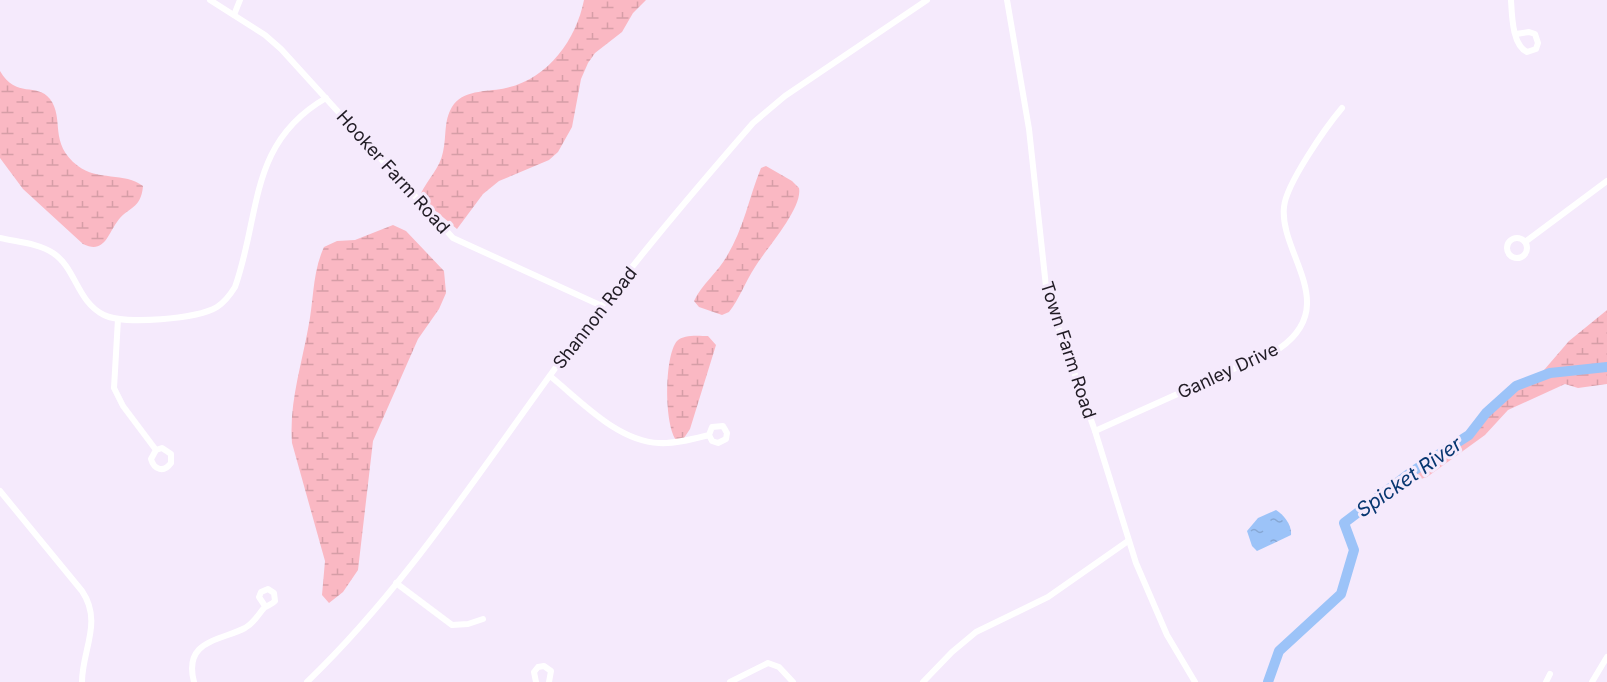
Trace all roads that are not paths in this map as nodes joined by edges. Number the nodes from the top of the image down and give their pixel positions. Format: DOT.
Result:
graph roads {
  1 [pos="210,0"];
  2 [pos="240,0"];
  3 [pos="927,0"];
  4 [pos="1007,0"];
  5 [pos="1511,0"];
  6 [pos="234,15"];
  7 [pos="1516,34"];
  8 [pos="326,98"];
  9 [pos="1342,108"];
  10 [pos="1607,181"];
  11 [pos="0,238"];
  12 [pos="1525,242"];
  13 [pos="602,306"];
  14 [pos="118,319"];
  15 [pos="550,376"];
  16 [pos="1095,431"];
  17 [pos="709,435"];
  18 [pos="156,450"];
  19 [pos="0,491"];
  20 [pos="1128,541"];
  21 [pos="396,583"];
  22 [pos="266,606"];
  23 [pos="483,619"];
  24 [pos="1607,657"];
  25 [pos="1550,674"];
  26 [pos="82,682"];
  27 [pos="194,682"];
  28 [pos="307,682"];
  29 [pos="536,682"];
  30 [pos="549,682"];
  31 [pos="730,682"];
  32 [pos="793,682"];
  33 [pos="923,682"];
  34 [pos="1195,682"];
  35 [pos="1546,682"];
  36 [pos="1592,682"];
  1 -- 6 [label="street, Hooker Farm Road"];
  2 -- 6 [label="street"];
  3 -- 13 [label="street, Shannon Road"];
  4 -- 16 [label="street, Town Farm Road"];
  5 -- 7 [label="street"];
  6 -- 8 [label="street, Hooker Farm Road"];
  8 -- 13 [label="street, Hooker Farm Road"];
  8 -- 14 [label="street"];
  9 -- 16 [label="street, Ganley Drive"];
  10 -- 12 [label="street"];
  11 -- 14 [label="street"];
  13 -- 15 [label="street, Shannon Road"];
  14 -- 18 [label="street"];
  15 -- 17 [label="street"];
  15 -- 21 [label="street, Shannon Road"];
  16 -- 20 [label="street, Town Farm Road"];
  19 -- 26 [label="street"];
  20 -- 33 [label="street"];
  20 -- 34 [label="street, Town Farm Road"];
  21 -- 23 [label="street"];
  21 -- 28 [label="street, Shannon Road"];
  22 -- 27 [label="street"];
  24 -- 36 [label="street"];
  25 -- 35 [label="street"];
  29 -- 30 [label="street"];
  31 -- 32 [label="street"];
}
